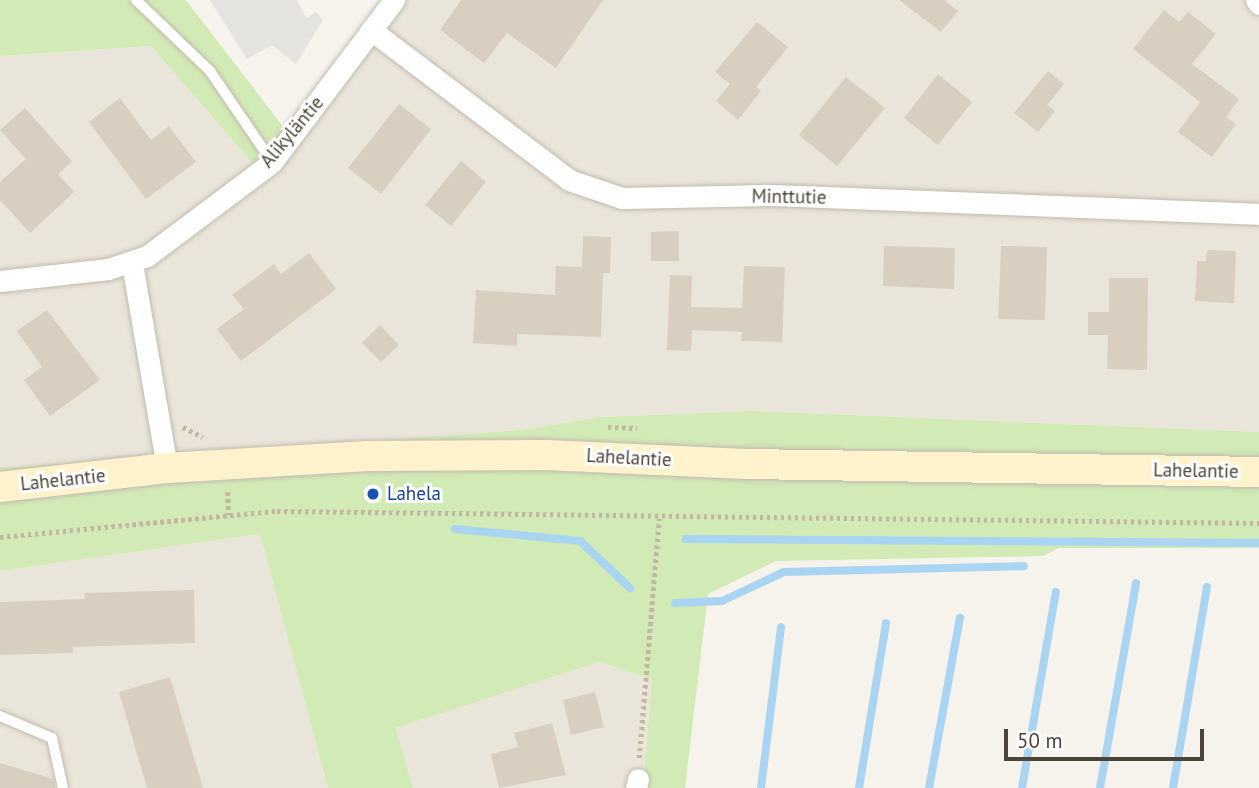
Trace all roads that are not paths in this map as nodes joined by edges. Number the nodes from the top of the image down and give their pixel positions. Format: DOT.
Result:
graph roads {
  1 [pos="135,0"];
  2 [pos="394,0"];
  3 [pos="1256,0"];
  4 [pos="1259,4"];
  5 [pos="371,30"];
  6 [pos="272,162"];
  7 [pos="1259,214"];
  8 [pos="132,263"];
  9 [pos="0,281"];
  10 [pos="167,468"];
  11 [pos="1259,472"];
  12 [pos="0,487"];
  13 [pos="0,716"];
  14 [pos="62,788"];
  1 -- 6 [label="lane"];
  2 -- 5 [label="street, Alikyläntie"];
  3 -- 4 [label="street"];
  5 -- 6 [label="street, Alikyläntie"];
  5 -- 7 [label="street, Minttutie"];
  6 -- 8 [label="street, Alikyläntie"];
  8 -- 9 [label="street, Alikyläntie"];
  8 -- 10 [label="street"];
  10 -- 11 [label="main road, Lahelantie"];
  10 -- 12 [label="main road, Lahelantie"];
  13 -- 14 [label="lane"];
}
